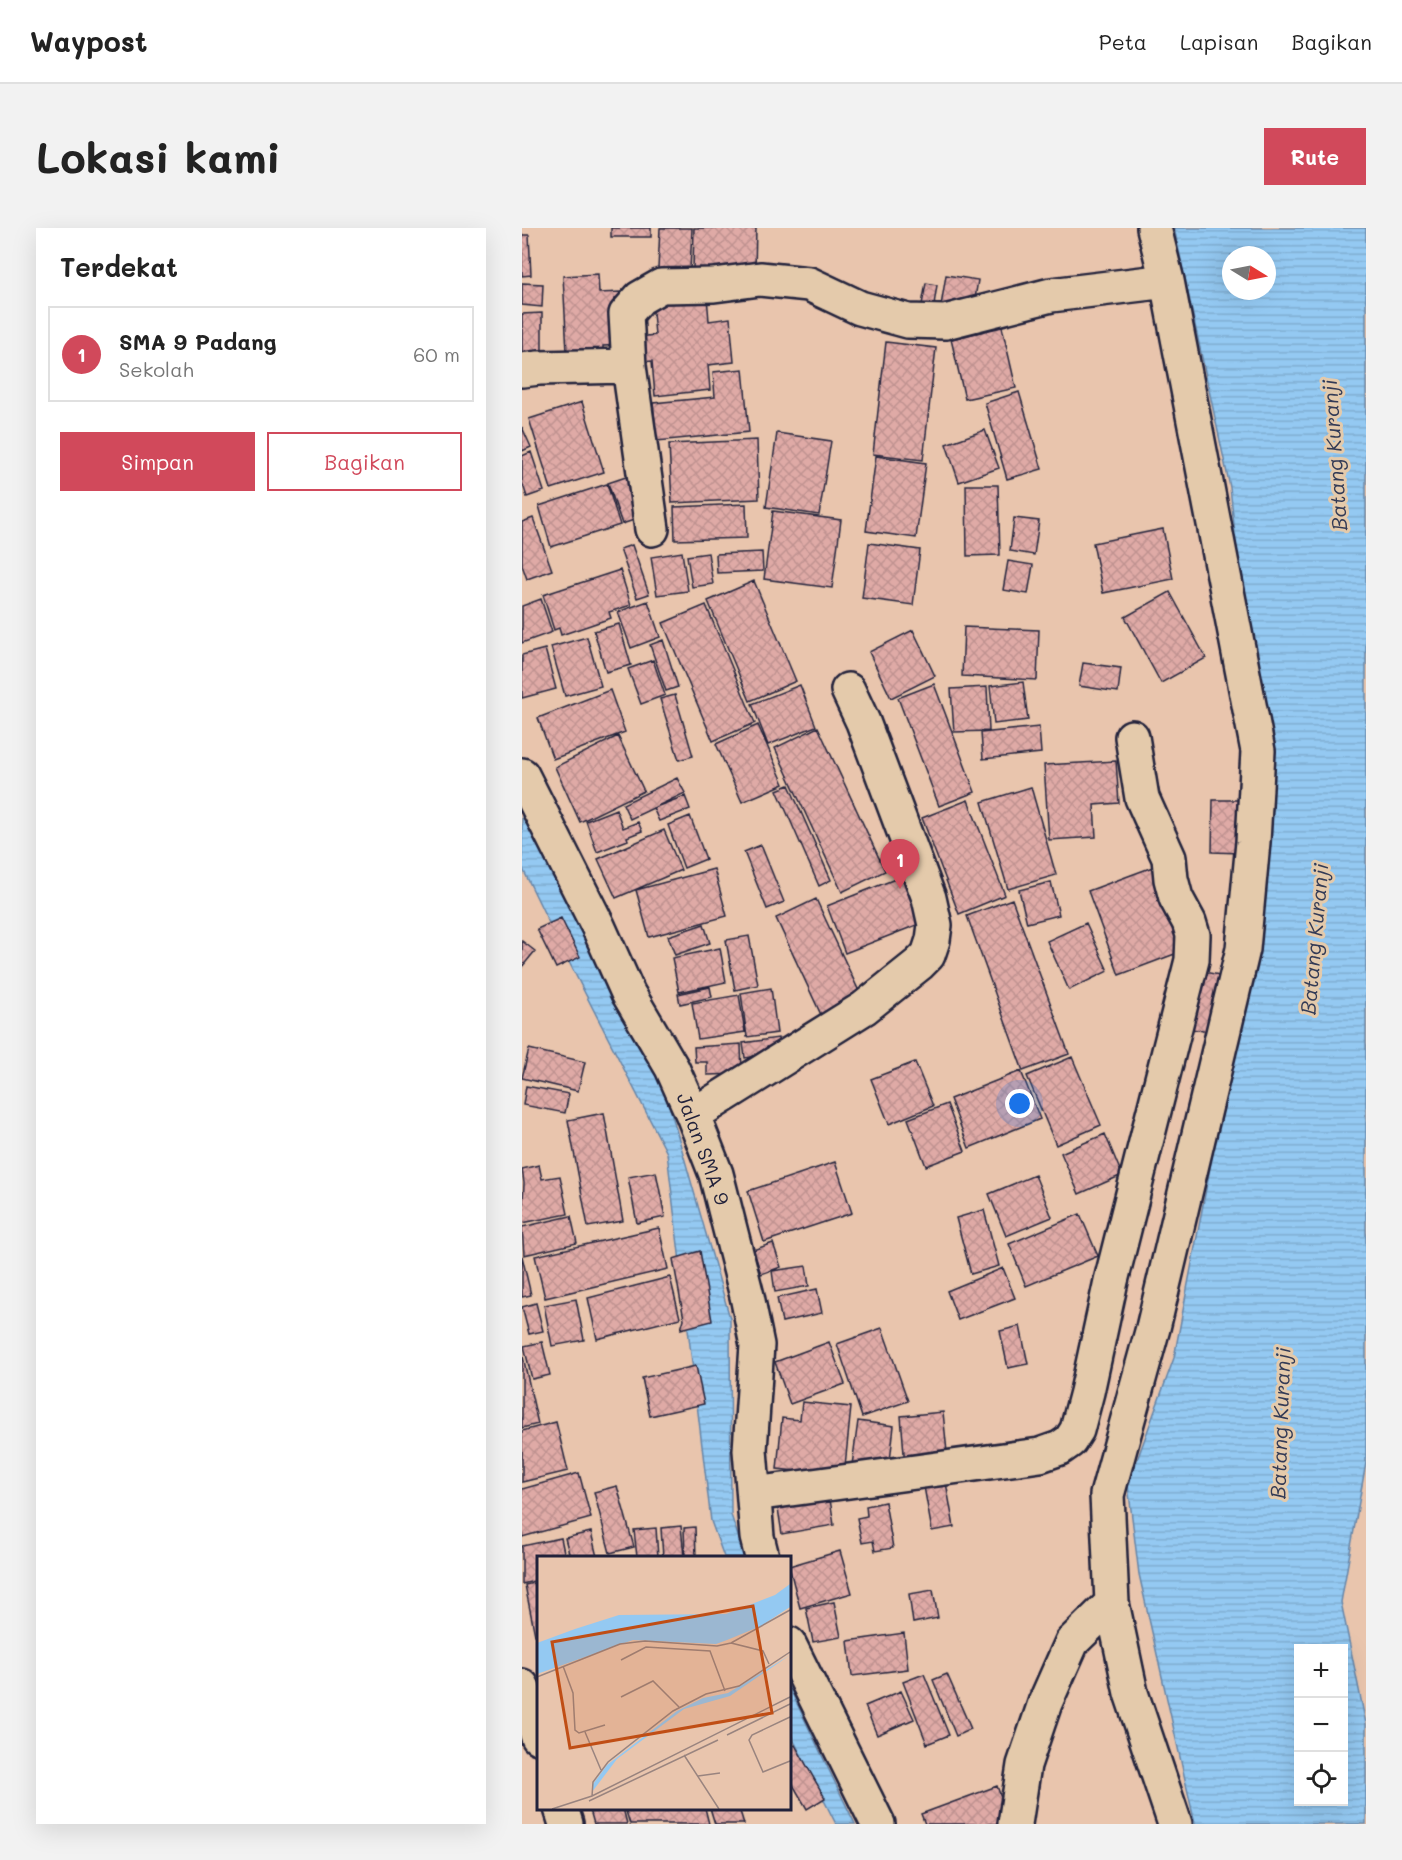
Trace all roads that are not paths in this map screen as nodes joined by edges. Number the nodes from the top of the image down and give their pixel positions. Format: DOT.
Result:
graph roads {
  1 [pos="1154,228"];
  2 [pos="1167,281"];
  3 [pos="629,366"];
  4 [pos="522,370"];
  5 [pos="652,529"];
  6 [pos="848,690"];
  7 [pos="1132,737"];
  8 [pos="522,775"];
  9 [pos="693,1115"];
  10 [pos="754,1494"];
  11 [pos="762,1556"];
  12 [pos="1112,1603"];
  13 [pos="790,1646"];
  14 [pos="522,1686"];
  15 [pos="537,1734"];
  16 [pos="561,1809"];
  17 [pos="566,1824"];
  18 [pos="878,1824"];
  19 [pos="1015,1824"];
  20 [pos="1175,1824"];
  1 -- 2 [label="street"];
  2 -- 3 [label="street"];
  2 -- 12 [label="street"];
  3 -- 4 [label="street"];
  3 -- 5 [label="street"];
  6 -- 9 [label="street"];
  7 -- 10 [label="street"];
  8 -- 9 [label="street, Jalan SMA 9"];
  9 -- 10 [label="street, Jalan SMA 9"];
  10 -- 11 [label="street, Jalan SMA 9"];
  12 -- 19 [label="street"];
  12 -- 20 [label="street"];
  13 -- 18 [label="street"];
  14 -- 15 [label="street"];
  16 -- 17 [label="street"];
}
